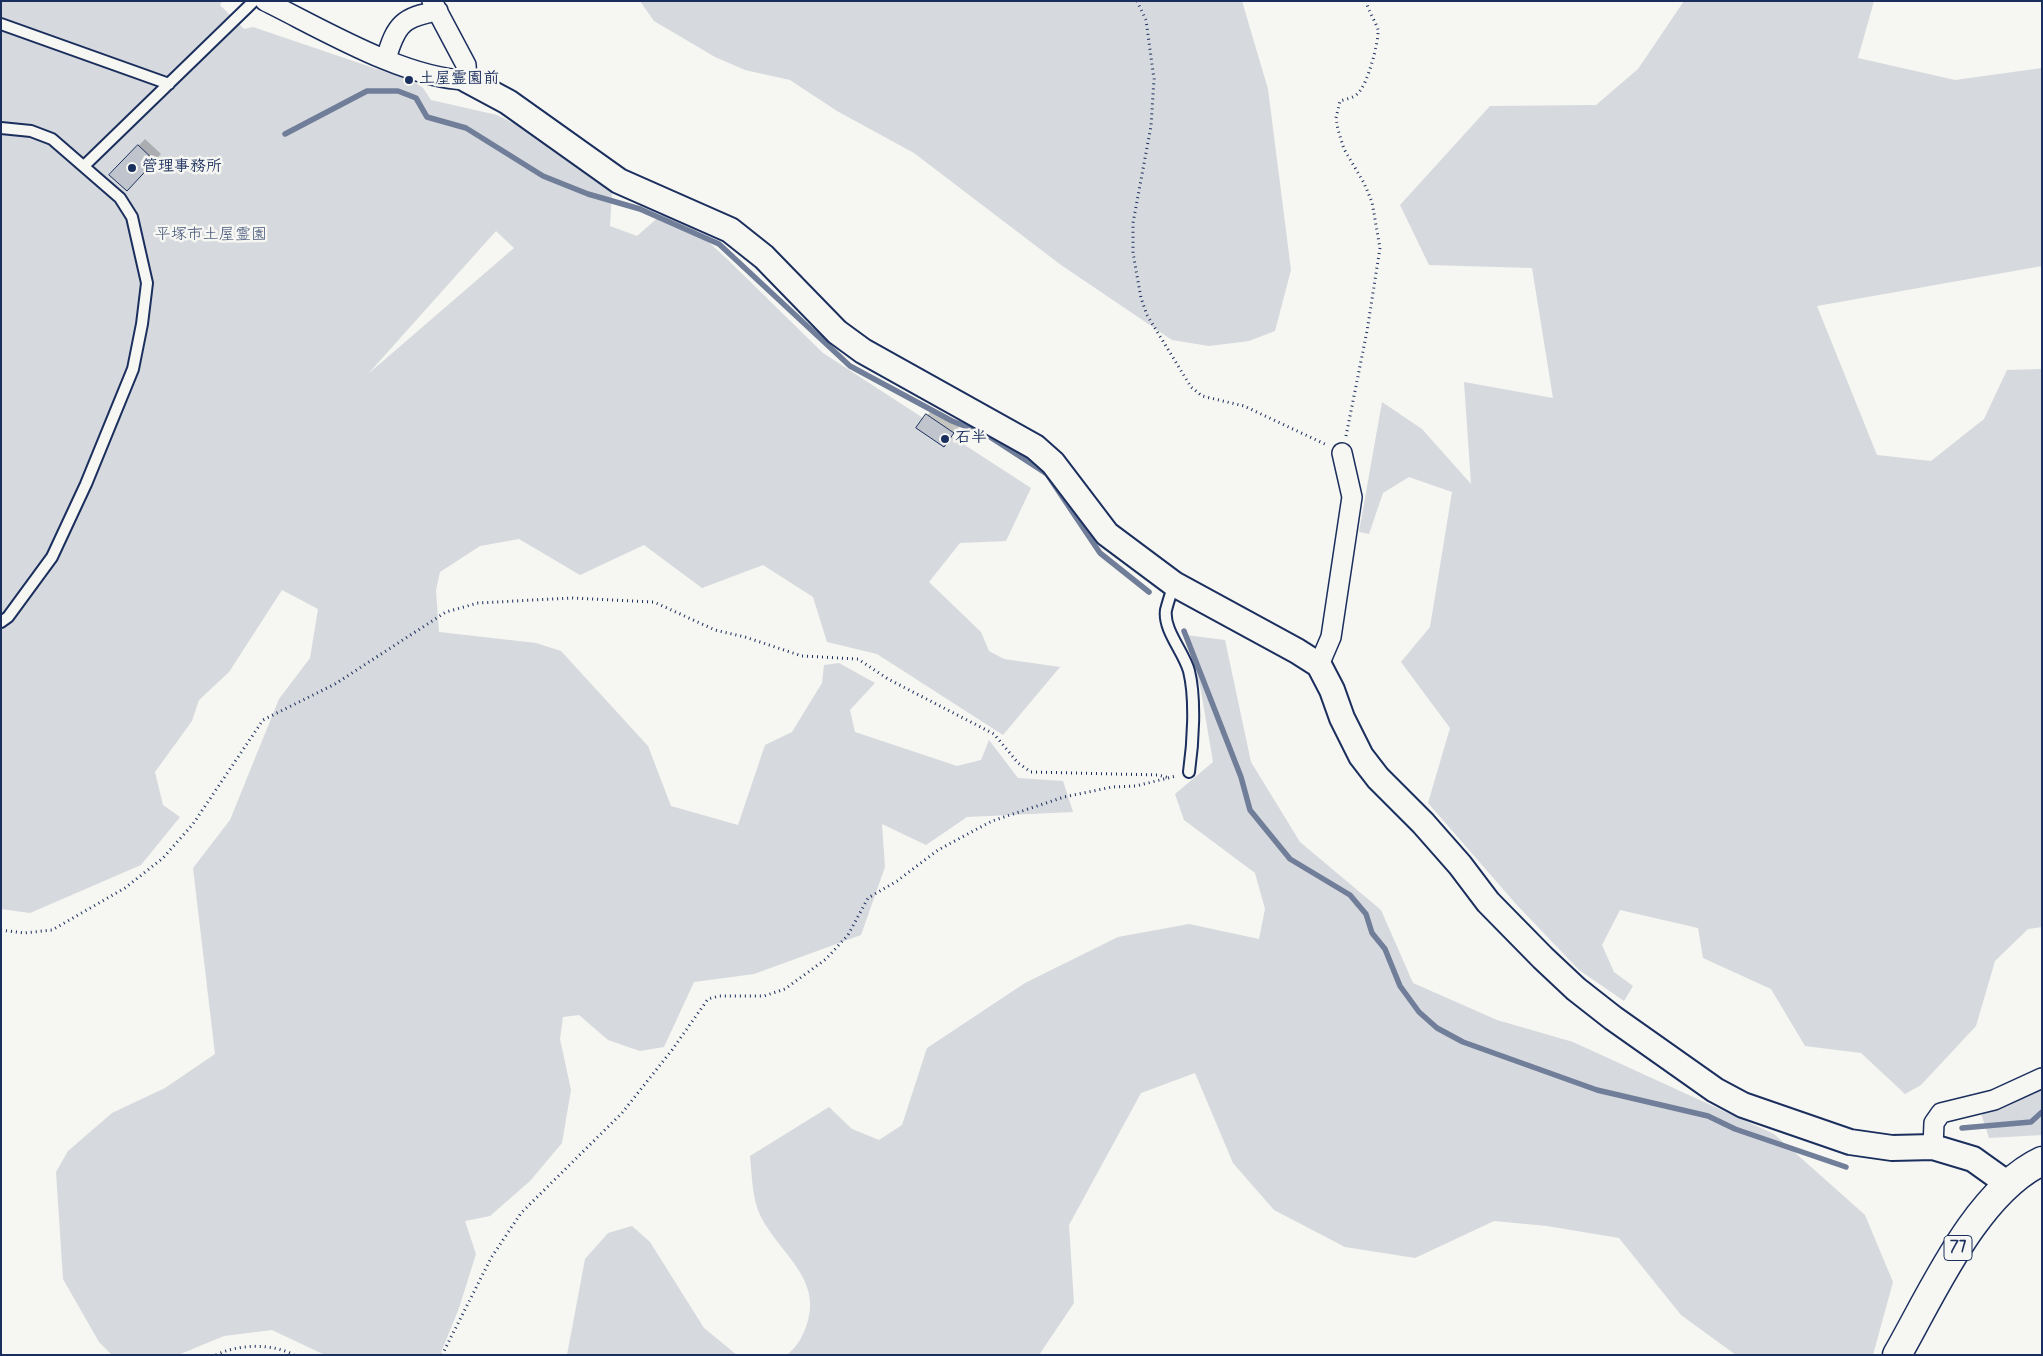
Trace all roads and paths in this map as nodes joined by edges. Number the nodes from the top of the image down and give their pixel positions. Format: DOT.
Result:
graph roads {
  1 [pos="254,1"];
  2 [pos="265,1"];
  3 [pos="1137,1"];
  4 [pos="1366,1"];
  5 [pos="435,6"];
  6 [pos="1,24"];
  7 [pos="386,59"];
  8 [pos="467,80"];
  9 [pos="169,84"];
  10 [pos="1,128"];
  11 [pos="85,165"];
  12 [pos="1342,453"];
  13 [pos="1174,584"];
  14 [pos="1,622"];
  15 [pos="1319,665"];
  16 [pos="1189,772"];
  17 [pos="1170,778"];
  18 [pos="1,930"];
  19 [pos="2042,1078"];
  20 [pos="1932,1147"];
  21 [pos="2042,1161"];
  22 [pos="2008,1184"];
  23 [pos="216,1355"];
  24 [pos="294,1355"];
  25 [pos="442,1355"];
  26 [pos="1897,1355"];
  1 -- 9 [label="lane"];
  2 -- 7 [label="street"];
  3 -- 12 [label="path"];
  4 -- 12 [label="path"];
  5 -- 7 [label="street"];
  5 -- 8 [label="street"];
  6 -- 9 [label="lane"];
  7 -- 8 [label="street"];
  8 -- 13 [label="street"];
  9 -- 11 [label="lane"];
  10 -- 11 [label="lane"];
  11 -- 14 [label="lane"];
  12 -- 15 [label="street"];
  13 -- 15 [label="street"];
  13 -- 16 [label="lane"];
  15 -- 20 [label="street"];
  16 -- 17 [label="path"];
  17 -- 18 [label="path"];
  17 -- 25 [label="path"];
  19 -- 20 [label="street"];
  20 -- 22 [label="street"];
  21 -- 22 [label="main road, 77"];
  22 -- 26 [label="main road, 77"];
  23 -- 24 [label="path"];
}
